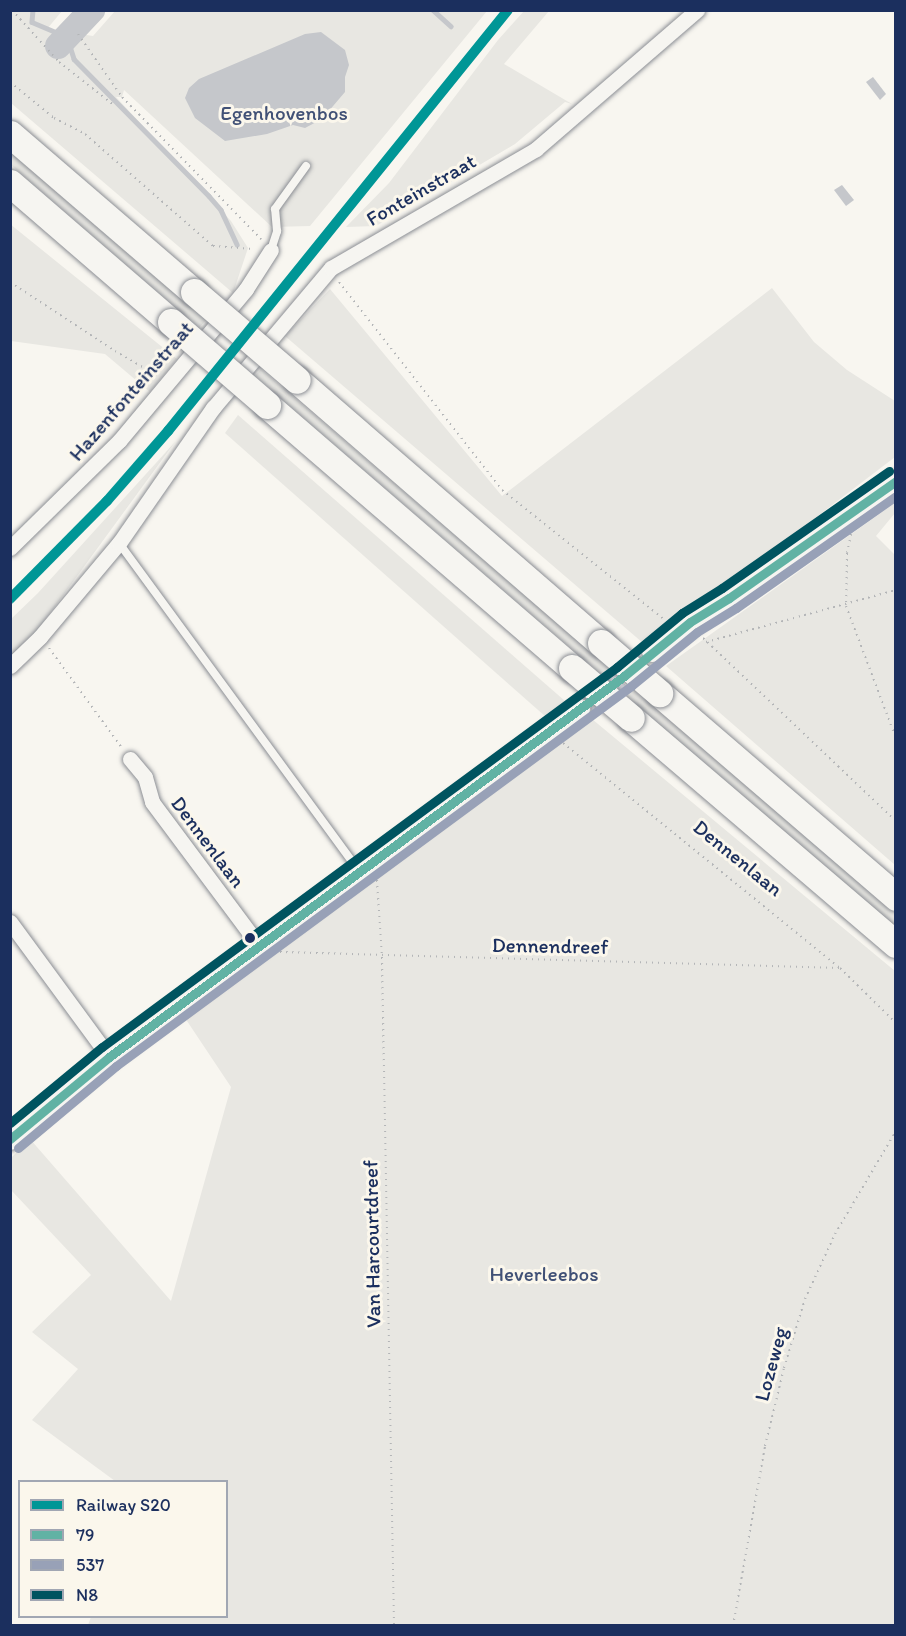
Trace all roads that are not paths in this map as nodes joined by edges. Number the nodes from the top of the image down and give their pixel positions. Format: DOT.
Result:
graph roads {
  1 [pos="697,10"];
  2 [pos="10,134"];
  3 [pos="306,166"];
  4 [pos="10,183"];
  5 [pos="271,250"];
  6 [pos="896,481"];
  7 [pos="119,543"];
  8 [pos="10,548"];
  9 [pos="655,654"];
  10 [pos="10,666"];
  11 [pos="579,709"];
  12 [pos="130,759"];
  13 [pos="363,868"];
  14 [pos="896,897"];
  15 [pos="10,922"];
  16 [pos="896,944"];
  17 [pos="260,947"];
  18 [pos="109,1057"];
  19 [pos="10,1139"];
  1 -- 7 [label="street, Fonteinstraat"];
  2 -- 14 [label="highway, bridge"];
  3 -- 5 [label="lane"];
  4 -- 16 [label="highway, bridge"];
  5 -- 8 [label="street, Hazenfonteinstraat"];
  6 -- 9 [label="street"];
  7 -- 10 [label="street, Fonteinstraat"];
  7 -- 13 [label="lane"];
  11 -- 13 [label="street"];
  12 -- 17 [label="street, Dennenlaan"];
  13 -- 17 [label="street"];
  15 -- 18 [label="street"];
  17 -- 18 [label="street"];
  18 -- 19 [label="street"];
}
